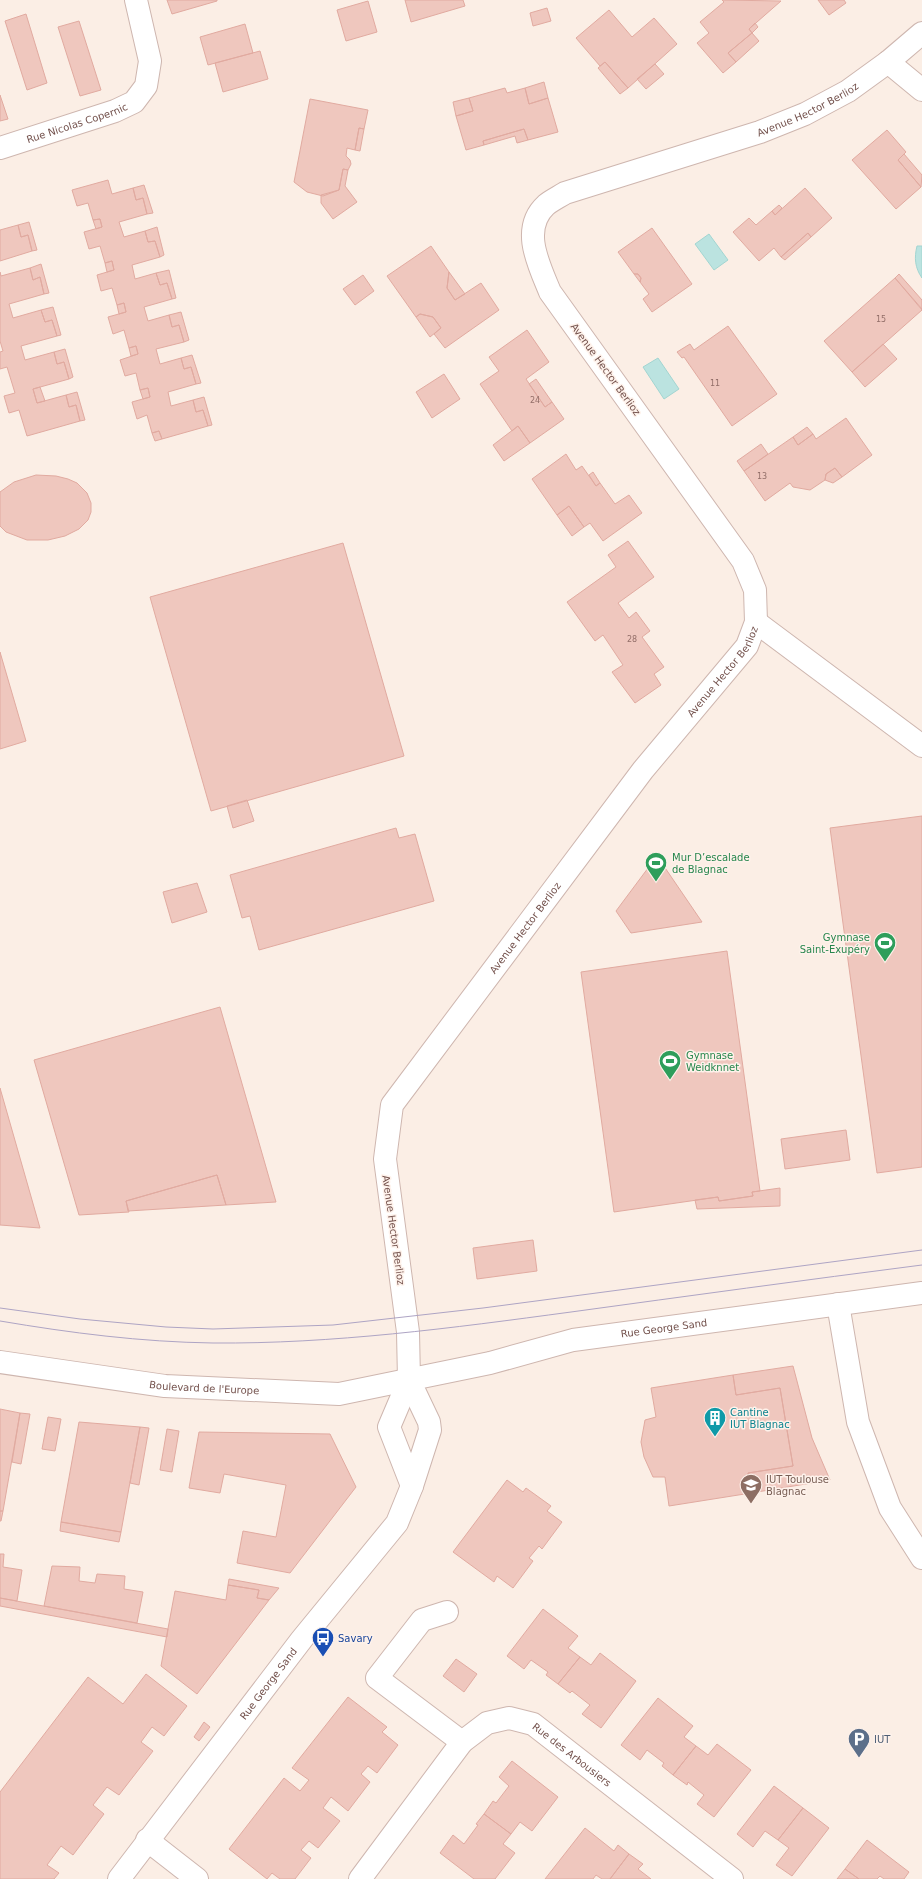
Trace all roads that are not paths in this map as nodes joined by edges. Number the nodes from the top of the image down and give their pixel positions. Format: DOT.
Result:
graph roads {
  1 [pos="136,0"];
  2 [pos="922,33"];
  3 [pos="888,62"];
  4 [pos="922,90"];
  5 [pos="0,148"];
  6 [pos="756,622"];
  7 [pos="922,746"];
  8 [pos="922,1293"];
  9 [pos="838,1304"];
  10 [pos="0,1362"];
  11 [pos="409,1380"];
  12 [pos="412,1486"];
  13 [pos="922,1558"];
  14 [pos="447,1612"];
  15 [pos="462,1742"];
  16 [pos="147,1840"];
  17 [pos="119,1879"];
  18 [pos="197,1879"];
  19 [pos="360,1879"];
  20 [pos="732,1879"];
  1 -- 5 [label="street, Rue Nicolas Copernic"];
  2 -- 3 [label="street, Avenue Hector Berlioz"];
  3 -- 4 [label="street"];
  3 -- 6 [label="street, Avenue Hector Berlioz"];
  6 -- 7 [label="street"];
  6 -- 11 [label="street, Avenue Hector Berlioz"];
  8 -- 9 [label="street, Rue George Sand"];
  9 -- 11 [label="street, Rue George Sand"];
  9 -- 13 [label="street"];
  10 -- 11 [label="street, Boulevard de l'Europe"];
  11 -- 12 [label="street, Rue George Sand"];
  11 -- 12 [label="street"];
  12 -- 16 [label="street, Rue George Sand"];
  14 -- 15 [label="street"];
  15 -- 19 [label="street, Rue des Arbousiers"];
  15 -- 20 [label="street, Rue des Arbousiers"];
  16 -- 17 [label="street, Rue George Sand"];
  16 -- 18 [label="street"];
}
